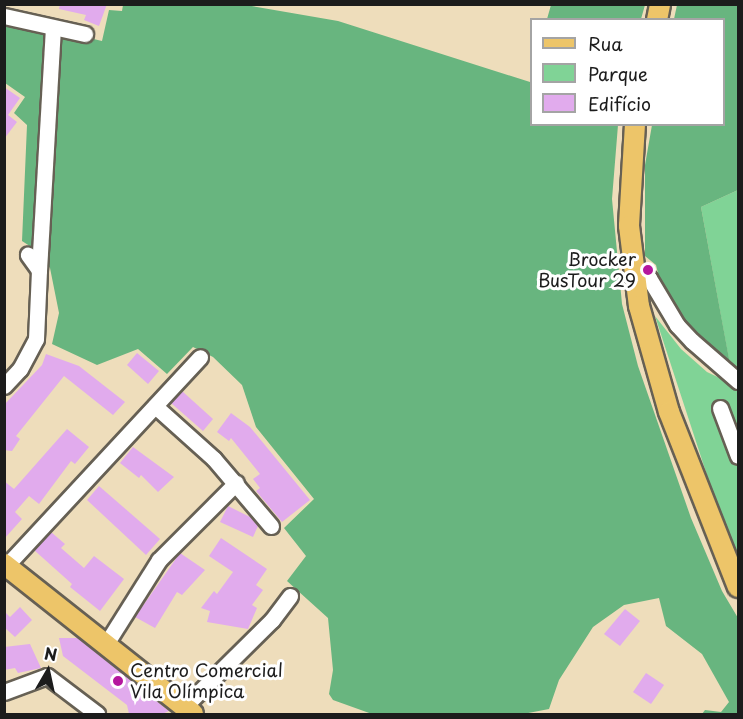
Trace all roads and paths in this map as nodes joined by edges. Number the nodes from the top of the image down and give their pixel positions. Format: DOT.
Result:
graph roads {
  1 [pos="4,16"];
  2 [pos="53,28"];
  3 [pos="85,34"];
  4 [pos="635,126"];
  5 [pos="28,255"];
  6 [pos="633,268"];
  7 [pos="39,270"];
  8 [pos="200,357"];
  9 [pos="738,381"];
  10 [pos="4,386"];
  11 [pos="155,406"];
  12 [pos="720,408"];
  13 [pos="738,456"];
  14 [pos="236,483"];
  15 [pos="271,526"];
  16 [pos="5,565"];
  17 [pos="738,587"];
  18 [pos="290,596"];
  19 [pos="106,644"];
  20 [pos="4,692"];
  21 [pos="188,711"];
  22 [pos="97,714"];
  1 -- 2 [label="street"];
  2 -- 3 [label="street"];
  2 -- 7 [label="street"];
  4 -- 6 [label="main road"];
  5 -- 7 [label="street"];
  6 -- 9 [label="street"];
  6 -- 17 [label="main road"];
  7 -- 10 [label="street"];
  8 -- 11 [label="street"];
  11 -- 14 [label="street"];
  11 -- 16 [label="street"];
  12 -- 13 [label="street"];
  14 -- 15 [label="street"];
  14 -- 19 [label="street"];
  16 -- 19 [label="main road"];
  18 -- 21 [label="street"];
  19 -- 21 [label="main road"];
  20 -- 22 [label="street"];
}
